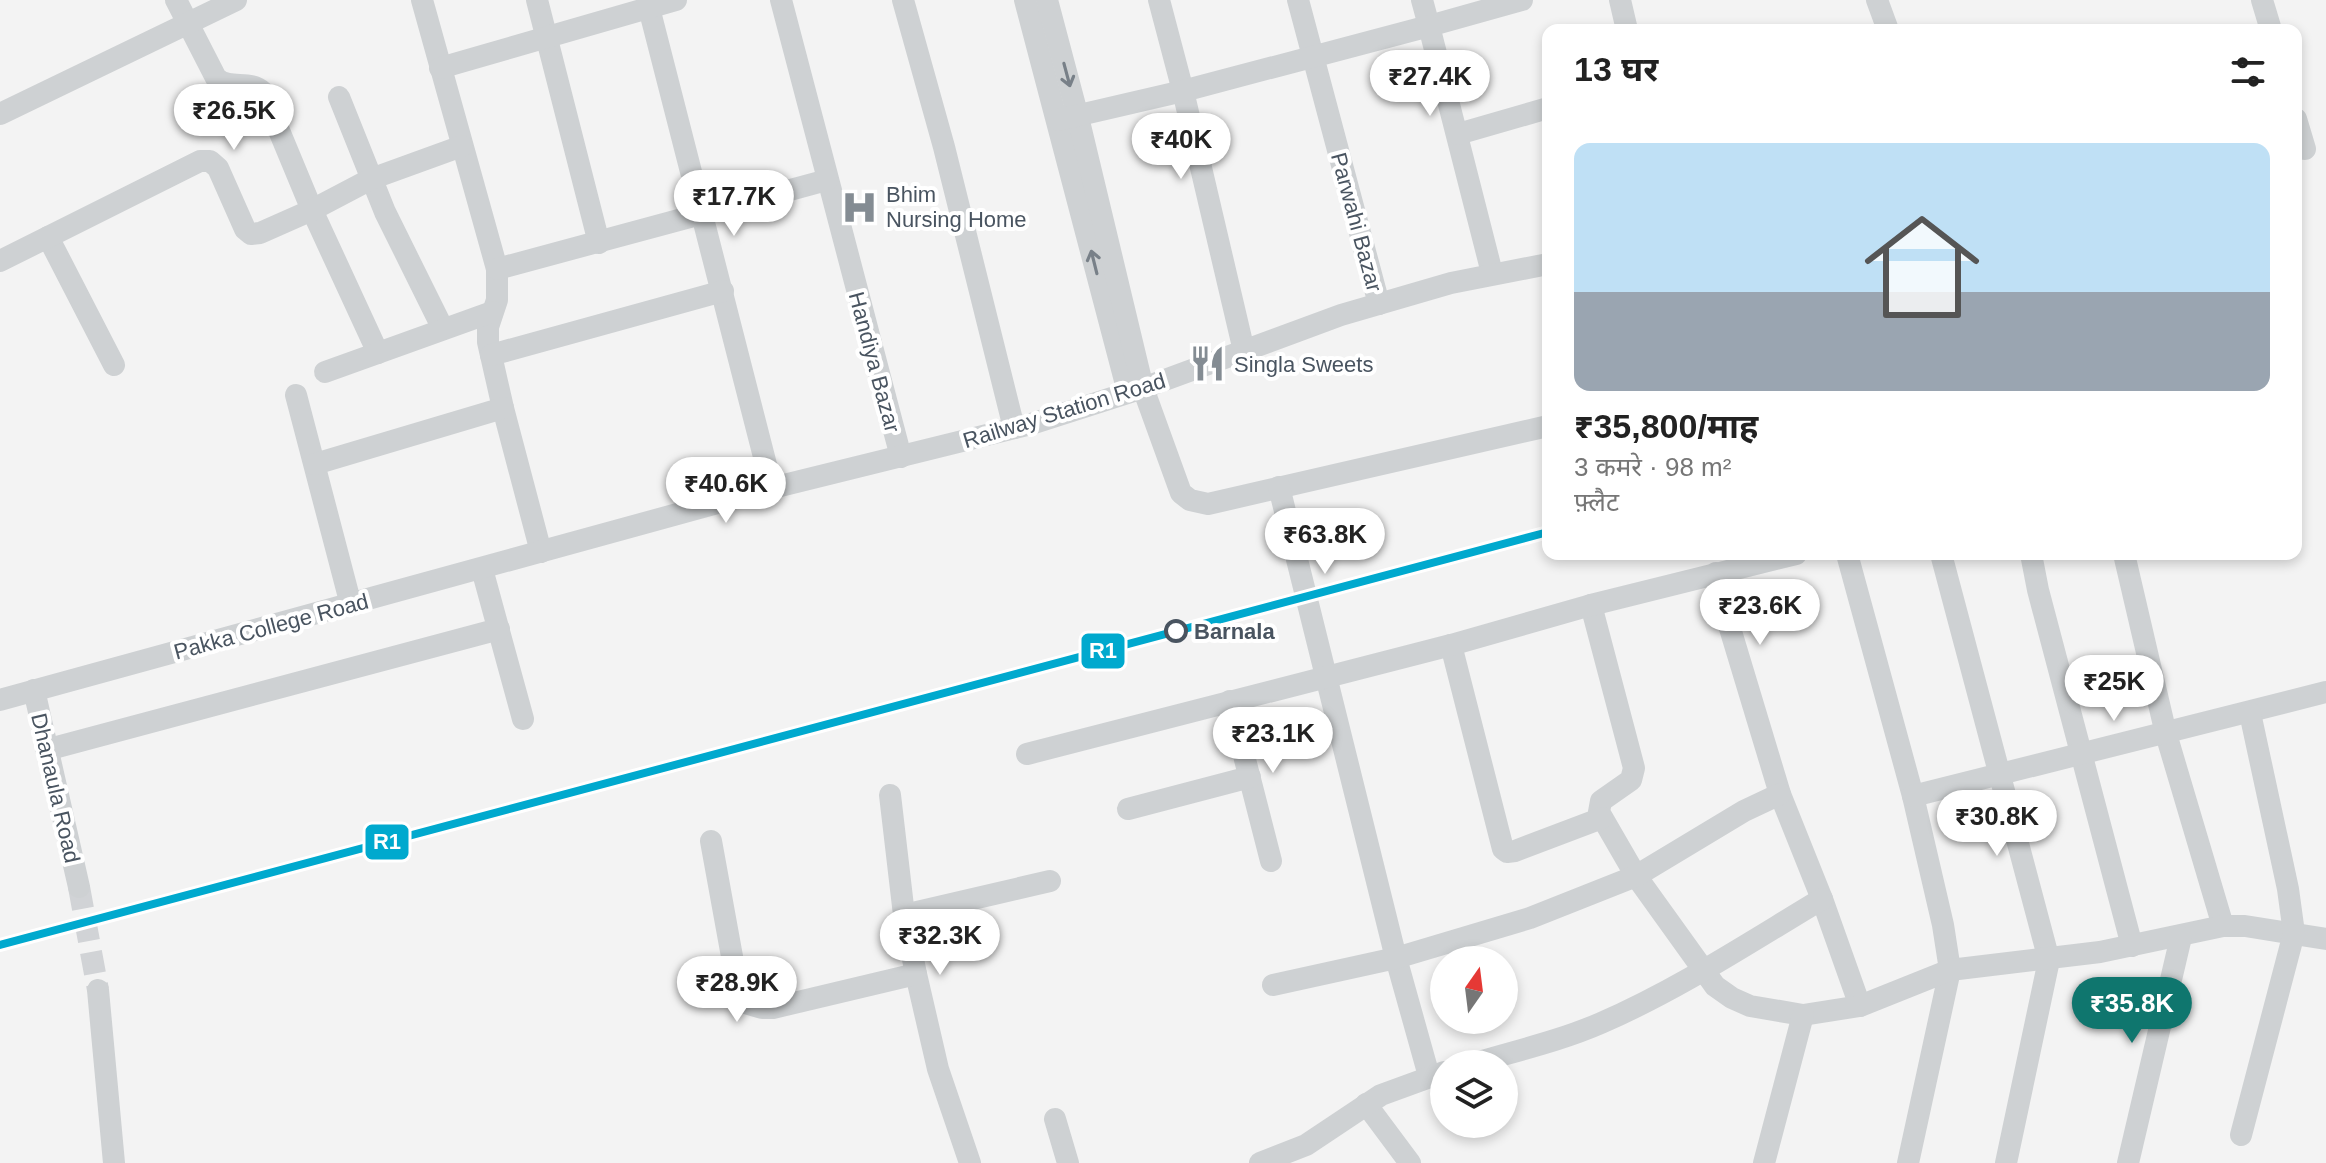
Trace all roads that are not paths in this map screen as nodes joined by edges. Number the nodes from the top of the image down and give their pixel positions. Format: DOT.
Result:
graph roads {
  1 [pos="176,0"];
  2 [pos="236,0"];
  3 [pos="422,0"];
  4 [pos="537,0"];
  5 [pos="676,0"];
  6 [pos="781,0"];
  7 [pos="903,0"];
  8 [pos="1025,0"];
  9 [pos="1047,0"];
  10 [pos="1159,0"];
  11 [pos="1298,0"];
  12 [pos="1422,0"];
  13 [pos="1620,0"];
  14 [pos="1877,0"];
  15 [pos="2262,0"];
  16 [pos="1517,1"];
  17 [pos="648,4"];
  18 [pos="186,23"];
  19 [pos="1626,24"];
  20 [pos="1886,24"];
  21 [pos="2269,24"];
  22 [pos="1429,26"];
  23 [pos="546,38"];
  24 [pos="1312,56"];
  25 [pos="440,68"];
  26 [pos="1183,91"];
  27 [pos="339,97"];
  28 [pos="1542,110"];
  29 [pos="0,114"];
  30 [pos="1068,118"];
  31 [pos="1458,134"];
  32 [pos="462,146"];
  33 [pos="371,179"];
  34 [pos="827,180"];
  35 [pos="312,210"];
  36 [pos="704,214"];
  37 [pos="48,237"];
  38 [pos="599,243"];
  39 [pos="0,261"];
  40 [pos="1542,265"];
  41 [pos="497,269"];
  42 [pos="1492,273"];
  43 [pos="723,291"];
  44 [pos="1379,304"];
  45 [pos="492,312"];
  46 [pos="443,329"];
  47 [pos="1244,351"];
  48 [pos="378,353"];
  49 [pos="491,355"];
  50 [pos="114,365"];
  51 [pos="325,372"];
  52 [pos="1135,390"];
  53 [pos="296,395"];
  54 [pos="503,408"];
  55 [pos="1542,427"];
  56 [pos="1014,428"];
  57 [pos="901,457"];
  58 [pos="315,464"];
  59 [pos="1279,487"];
  60 [pos="772,488"];
  61 [pos="541,552"];
  62 [pos="1771,560"];
  63 [pos="1849,560"];
  64 [pos="1943,560"];
  65 [pos="2032,560"];
  66 [pos="2125,560"];
  67 [pos="482,569"];
  68 [pos="1716,573"];
  69 [pos="351,605"];
  70 [pos="1591,605"];
  71 [pos="499,629"];
  72 [pos="1451,645"];
  73 [pos="1327,675"];
  74 [pos="34,690"];
  75 [pos="2326,692"];
  76 [pos="0,700"];
  77 [pos="1230,701"];
  78 [pos="2250,713"];
  79 [pos="523,719"];
  80 [pos="2166,734"];
  81 [pos="46,750"];
  82 [pos="1027,754"];
  83 [pos="2082,754"];
  84 [pos="1998,775"];
  85 [pos="1250,777"];
  86 [pos="1780,794"];
  87 [pos="890,795"];
  88 [pos="1913,796"];
  89 [pos="1128,809"];
  90 [pos="1602,818"];
  91 [pos="711,841"];
  92 [pos="1271,861"];
  93 [pos="1636,876"];
  94 [pos="1050,881"];
  95 [pos="79,887"];
  96 [pos="1822,899"];
  97 [pos="904,915"];
  98 [pos="2223,926"];
  99 [pos="2294,933"];
  100 [pos="2181,937"];
  101 [pos="2326,939"];
  102 [pos="2132,946"];
  103 [pos="1396,958"];
  104 [pos="2049,960"];
  105 [pos="1950,970"];
  106 [pos="1704,971"];
  107 [pos="916,974"];
  108 [pos="1273,985"];
  109 [pos="98,990"];
  110 [pos="1860,1006"];
  111 [pos="1803,1015"];
  112 [pos="1518,1050"];
  113 [pos="1430,1054"];
  114 [pos="1430,1077"];
  115 [pos="1366,1104"];
  116 [pos="1055,1119"];
  117 [pos="2241,1135"];
  118 [pos="114,1163"];
  119 [pos="970,1163"];
  120 [pos="1068,1163"];
  121 [pos="1260,1163"];
  122 [pos="1410,1163"];
  123 [pos="1764,1163"];
  124 [pos="1908,1163"];
  125 [pos="2006,1163"];
  126 [pos="2128,1163"];
  1 -- 18 [label="street"];
  2 -- 18 [label="street"];
  3 -- 25 [label="street"];
  4 -- 23 [label="street"];
  5 -- 17 [label="street"];
  6 -- 34 [label="street, Handiya Bazar"];
  7 -- 56 [label="street"];
  8 -- 30 [label="street"];
  9 -- 30 [label="street, one-way"];
  10 -- 26 [label="street"];
  11 -- 24 [label="street, Parwahi Bazar"];
  12 -- 22 [label="street"];
  13 -- 19 [label="street"];
  14 -- 20 [label="street"];
  15 -- 21 [label="street"];
  16 -- 22 [label="street"];
  17 -- 23 [label="street"];
  17 -- 36 [label="street"];
  18 -- 29 [label="street"];
  18 -- 35 [label="street"];
  22 -- 24 [label="street"];
  22 -- 31 [label="street"];
  23 -- 25 [label="street"];
  23 -- 38 [label="street"];
  24 -- 26 [label="street"];
  24 -- 44 [label="street, Parwahi Bazar"];
  25 -- 32 [label="street"];
  26 -- 30 [label="street"];
  26 -- 47 [label="street"];
  27 -- 33 [label="street"];
  28 -- 31 [label="street"];
  30 -- 52 [label="street"];
  31 -- 42 [label="street"];
  32 -- 33 [label="street"];
  32 -- 41 [label="street"];
  33 -- 35 [label="street"];
  33 -- 46 [label="street"];
  34 -- 36 [label="street"];
  34 -- 57 [label="street, Handiya Bazar"];
  35 -- 37 [label="street"];
  35 -- 48 [label="street"];
  36 -- 38 [label="street"];
  36 -- 43 [label="street"];
  37 -- 39 [label="street"];
  37 -- 50 [label="street"];
  38 -- 41 [label="street"];
  40 -- 42 [label="street, Railway Station Road"];
  41 -- 45 [label="street"];
  42 -- 44 [label="street, Railway Station Road"];
  43 -- 49 [label="street"];
  43 -- 60 [label="street"];
  44 -- 47 [label="street, Railway Station Road"];
  45 -- 46 [label="street"];
  45 -- 49 [label="street"];
  46 -- 48 [label="street"];
  47 -- 52 [label="street, Railway Station Road"];
  48 -- 51 [label="street"];
  49 -- 54 [label="street"];
  52 -- 56 [label="street, Railway Station Road"];
  52 -- 59 [label="street"];
  53 -- 58 [label="street"];
  54 -- 58 [label="street"];
  54 -- 61 [label="street"];
  55 -- 59 [label="street"];
  56 -- 57 [label="street, Railway Station Road"];
  57 -- 60 [label="street, Handiya Bazar"];
  58 -- 69 [label="street"];
  59 -- 73 [label="street"];
  60 -- 61 [label="street, Handiya Bazar"];
  61 -- 67 [label="street, Pakka College Road"];
  62 -- 68 [label="street"];
  63 -- 88 [label="street"];
  64 -- 84 [label="street"];
  65 -- 83 [label="street"];
  66 -- 80 [label="street"];
  67 -- 69 [label="street, Pakka College Road"];
  67 -- 71 [label="street"];
  68 -- 70 [label="street"];
  68 -- 86 [label="street"];
  69 -- 74 [label="street, Pakka College Road"];
  70 -- 72 [label="street"];
  70 -- 90 [label="street"];
  71 -- 79 [label="street"];
  71 -- 81 [label="street"];
  72 -- 73 [label="street"];
  72 -- 90 [label="street"];
  73 -- 77 [label="street"];
  73 -- 103 [label="street"];
  74 -- 76 [label="street, Pakka College Road"];
  74 -- 81 [label="street, Dhanaula Road"];
  75 -- 78 [label="street"];
  77 -- 82 [label="street"];
  77 -- 85 [label="street"];
  78 -- 80 [label="street"];
  78 -- 99 [label="street"];
  80 -- 83 [label="street"];
  80 -- 98 [label="street"];
  81 -- 95 [label="street, Dhanaula Road"];
  83 -- 84 [label="street"];
  83 -- 102 [label="street"];
  84 -- 88 [label="street"];
  84 -- 104 [label="street"];
  85 -- 89 [label="street"];
  85 -- 92 [label="street"];
  86 -- 93 [label="street"];
  86 -- 96 [label="street"];
  87 -- 97 [label="street"];
  88 -- 105 [label="street"];
  90 -- 93 [label="street"];
  91 -- 107 [label="street"];
  93 -- 103 [label="street"];
  93 -- 106 [label="street"];
  94 -- 97 [label="street"];
  96 -- 106 [label="street"];
  96 -- 110 [label="street"];
  97 -- 107 [label="street"];
  98 -- 99 [label="street"];
  98 -- 100 [label="street"];
  99 -- 101 [label="street"];
  99 -- 117 [label="street"];
  100 -- 102 [label="street"];
  100 -- 126 [label="street"];
  102 -- 104 [label="street"];
  103 -- 108 [label="street"];
  103 -- 113 [label="street"];
  104 -- 105 [label="street"];
  104 -- 125 [label="street"];
  105 -- 110 [label="street"];
  105 -- 124 [label="street"];
  106 -- 111 [label="street"];
  106 -- 112 [label="street"];
  107 -- 119 [label="street"];
  109 -- 118 [label="street"];
  110 -- 111 [label="street"];
  111 -- 123 [label="street"];
  114 -- 115 [label="street"];
  115 -- 121 [label="street"];
  115 -- 122 [label="street"];
  116 -- 120 [label="street"];
}
